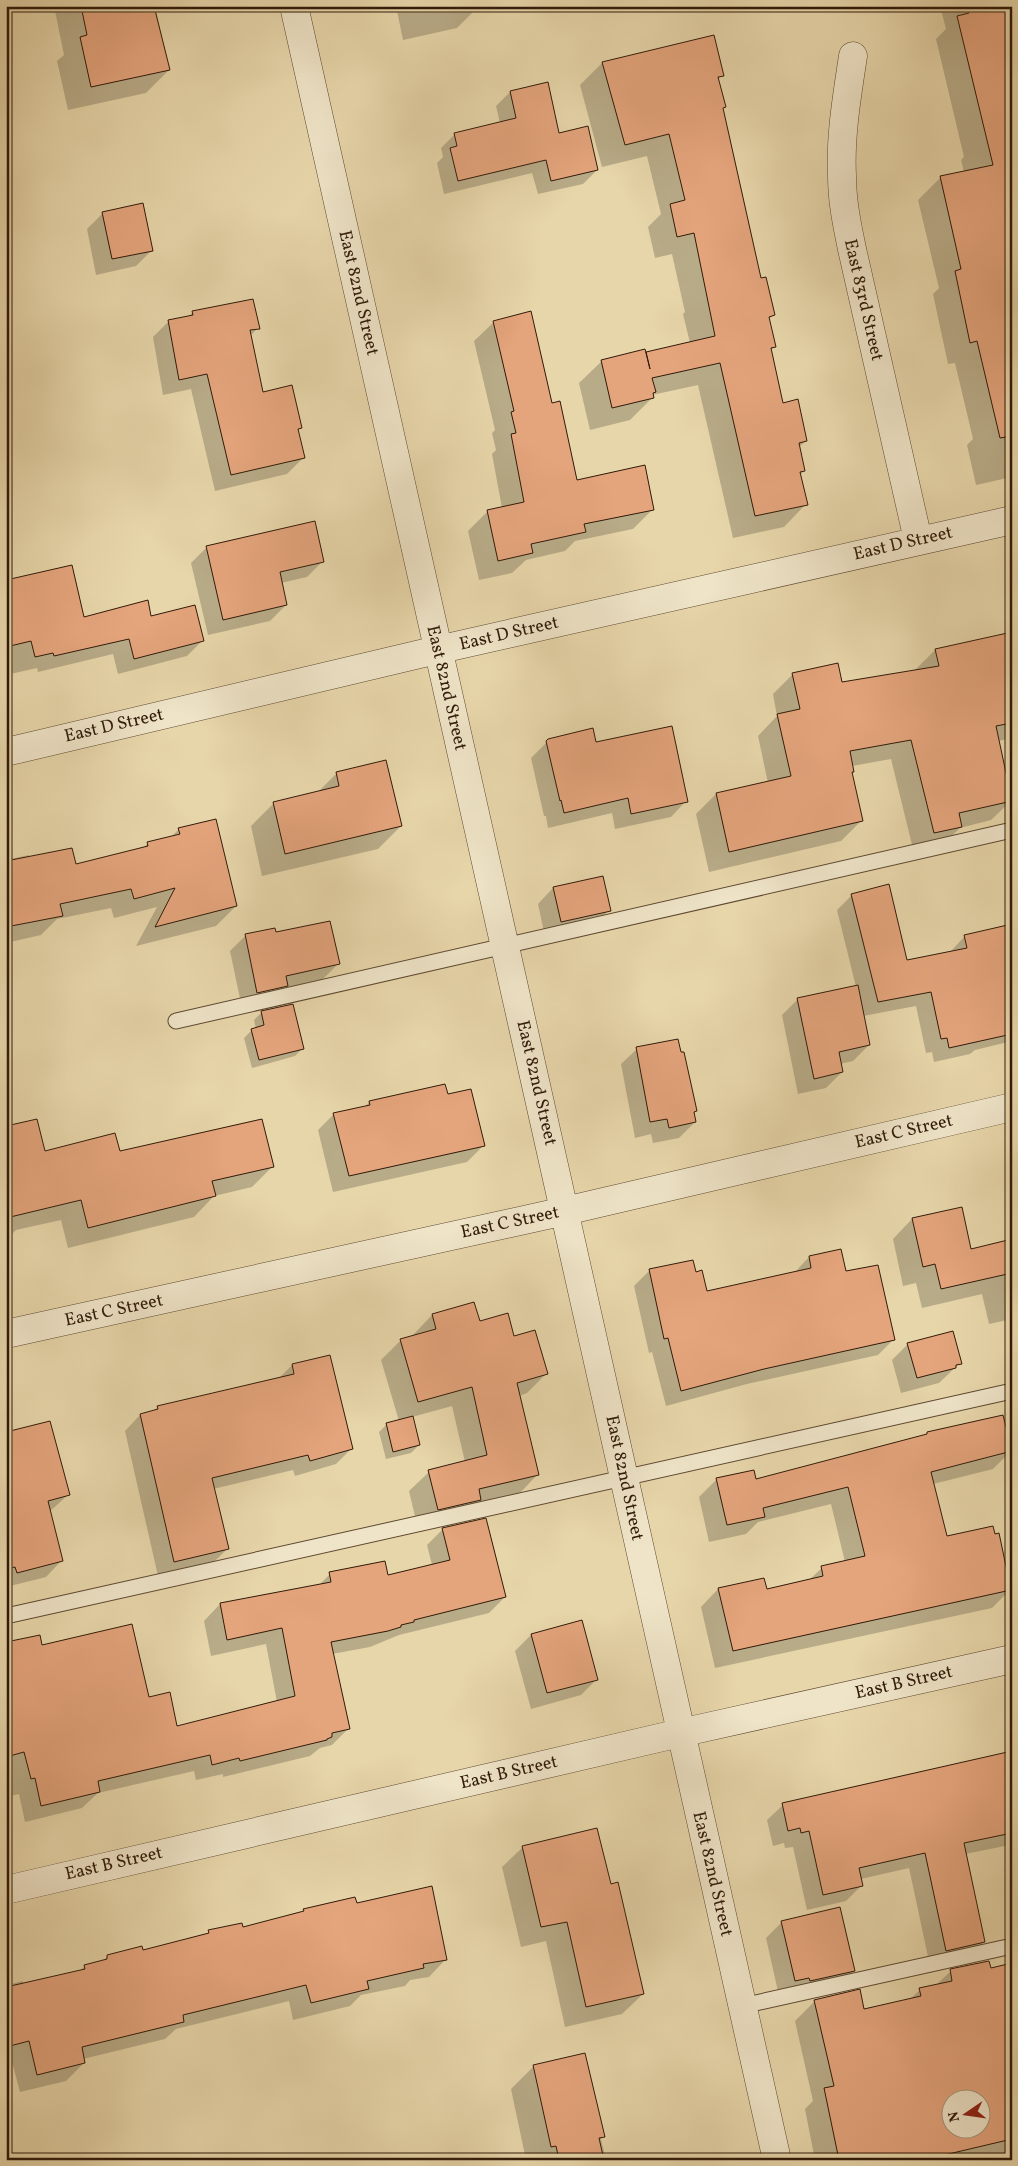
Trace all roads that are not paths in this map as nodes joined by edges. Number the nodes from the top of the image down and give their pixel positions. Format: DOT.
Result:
graph roads {
  1 [pos="294,6"];
  2 [pos="852,56"];
  3 [pos="1012,520"];
  4 [pos="918,540"];
  5 [pos="437,650"];
  6 [pos="6,752"];
  7 [pos="1012,830"];
  8 [pos="504,945"];
  9 [pos="176,1021"];
  10 [pos="1012,1107"];
  11 [pos="565,1211"];
  12 [pos="6,1334"];
  13 [pos="1012,1391"];
  14 [pos="624,1478"];
  15 [pos="6,1616"];
  16 [pos="1012,1659"];
  17 [pos="680,1733"];
  18 [pos="6,1890"];
  19 [pos="1012,1946"];
  20 [pos="742,2006"];
  21 [pos="777,2160"];
  1 -- 5 [label="street, East 82nd Street"];
  2 -- 4 [label="street, East 83rd Street"];
  3 -- 4 [label="street, East D Street"];
  4 -- 5 [label="street, East D Street"];
  5 -- 6 [label="street, East D Street"];
  5 -- 8 [label="street, East 82nd Street"];
  7 -- 8 [label="lane"];
  8 -- 9 [label="lane"];
  8 -- 11 [label="street, East 82nd Street"];
  10 -- 11 [label="street, East C Street"];
  11 -- 12 [label="street, East C Street"];
  11 -- 14 [label="street, East 82nd Street"];
  13 -- 14 [label="lane"];
  14 -- 15 [label="lane"];
  14 -- 17 [label="street, East 82nd Street"];
  16 -- 17 [label="street, East B Street"];
  17 -- 18 [label="street, East B Street"];
  17 -- 20 [label="street, East 82nd Street"];
  19 -- 20 [label="lane"];
  20 -- 21 [label="street, East 82nd Street"];
}
